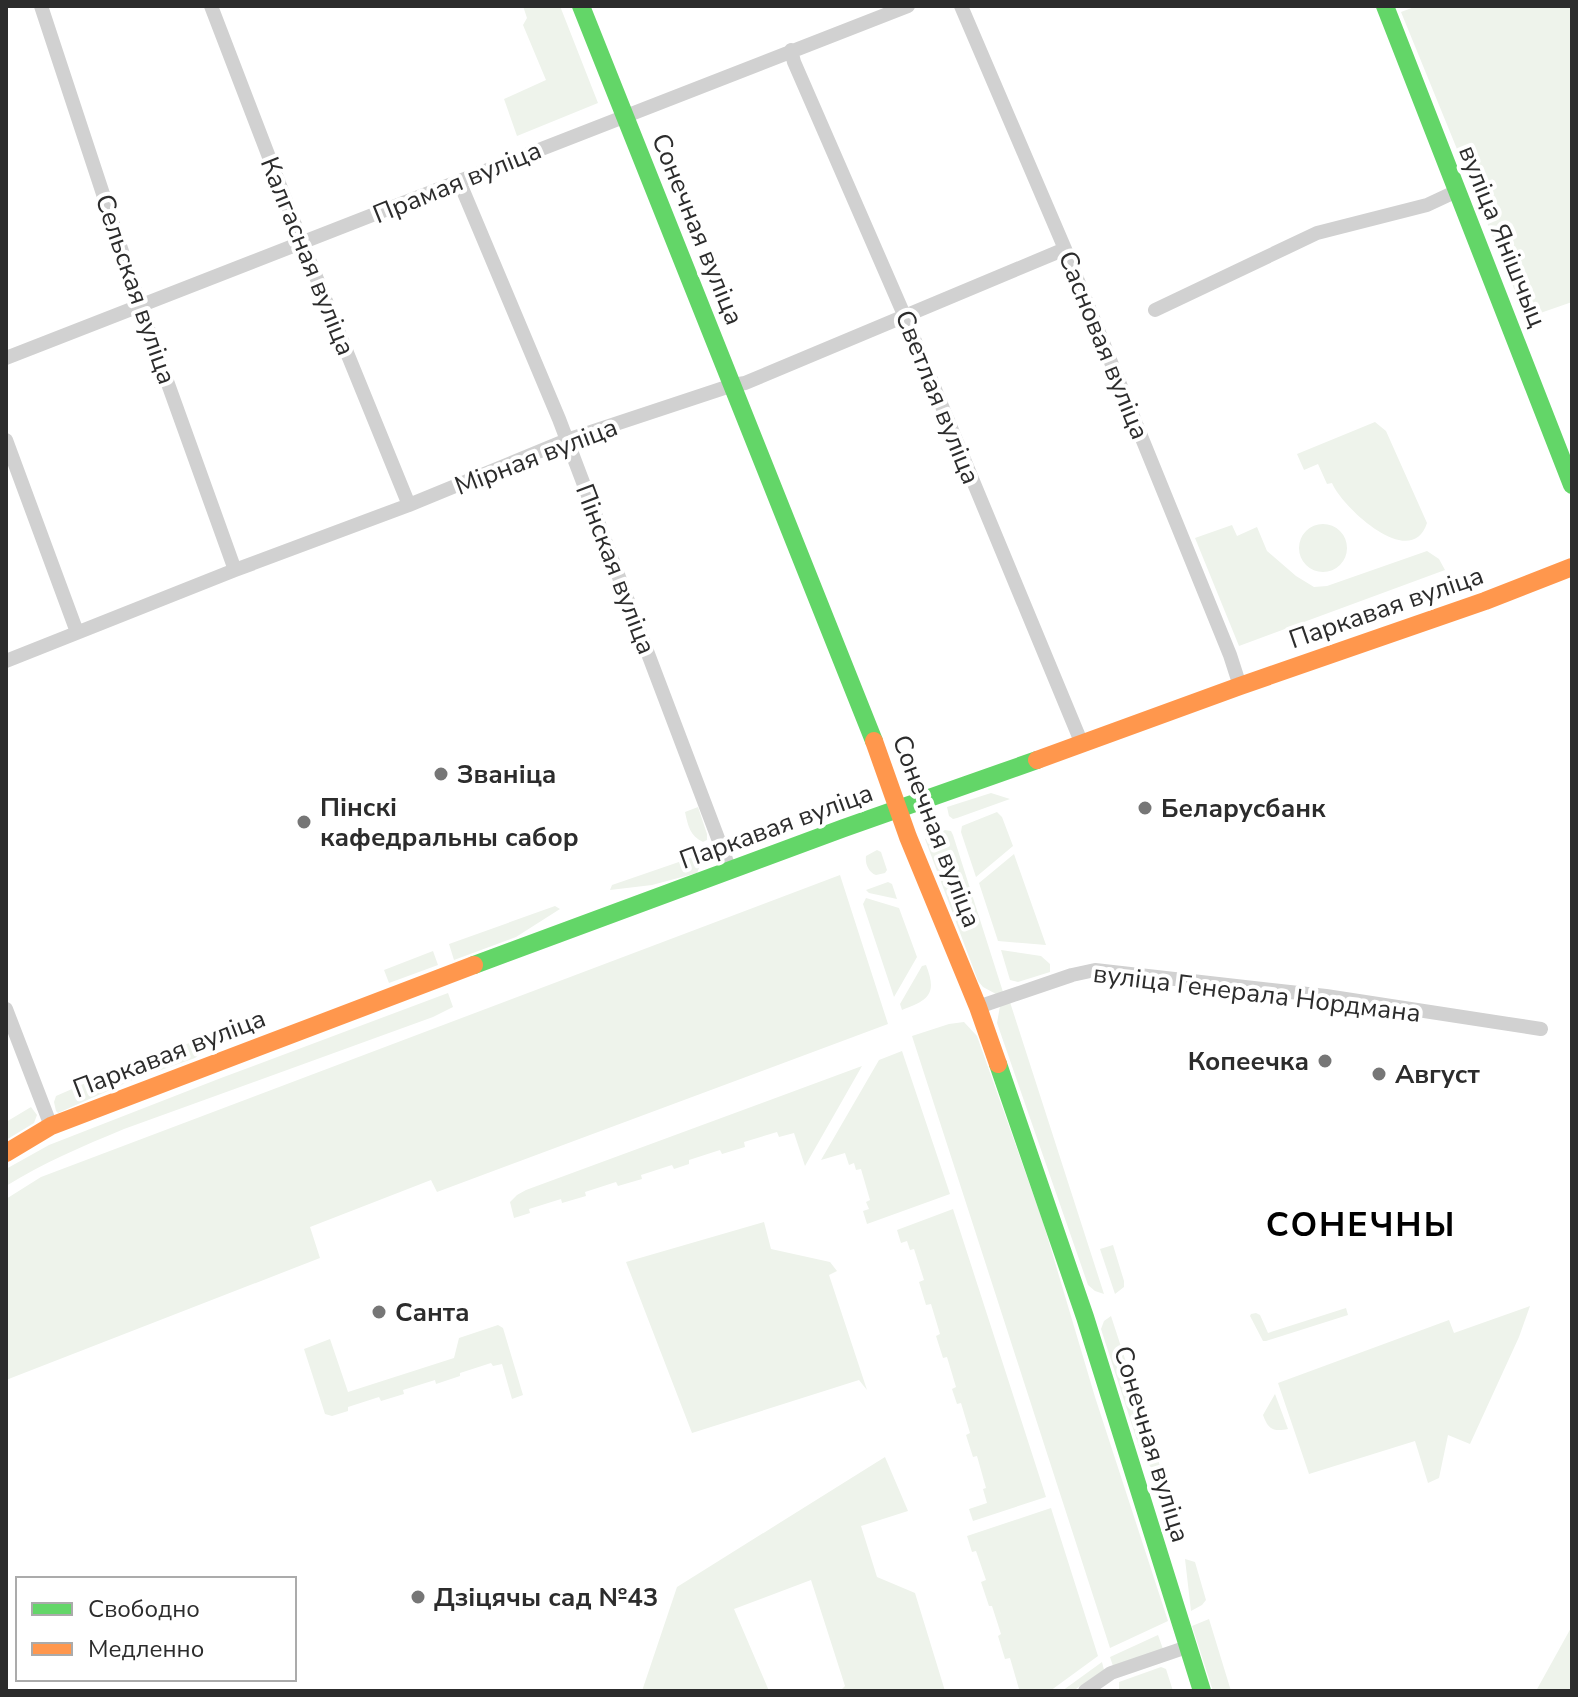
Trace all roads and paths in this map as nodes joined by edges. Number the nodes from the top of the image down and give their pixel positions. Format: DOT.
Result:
graph roads {
  1 [pos="41,6"];
  2 [pos="211,6"];
  3 [pos="581,6"];
  4 [pos="908,6"];
  5 [pos="961,6"];
  6 [pos="1385,6"];
  7 [pos="791,50"];
  8 [pos="626,116"];
  9 [pos="459,181"];
  10 [pos="1457,191"];
  11 [pos="302,243"];
  12 [pos="1065,249"];
  13 [pos="140,306"];
  14 [pos="1155,310"];
  15 [pos="905,317"];
  16 [pos="6,358"];
  17 [pos="733,385"];
  18 [pos="6,440"];
  19 [pos="567,440"];
  20 [pos="1572,485"];
  21 [pos="409,505"];
  22 [pos="1572,567"];
  23 [pos="235,570"];
  24 [pos="77,632"];
  25 [pos="6,661"];
  26 [pos="1240,686"];
  27 [pos="1082,744"];
  28 [pos="897,809"];
  29 [pos="730,870"];
  30 [pos="978,1007"];
  31 [pos="6,1009"];
  32 [pos="1541,1029"];
  33 [pos="51,1126"];
  34 [pos="6,1153"];
  35 [pos="1187,1647"];
  36 [pos="1085,1691"];
  37 [pos="1202,1691"];
  1 -- 13 [label="street, Сельская вуліца"];
  2 -- 11 [label="street, Калгасная вуліца"];
  3 -- 8 [label="street, Сонечная вуліца"];
  4 -- 7 [label="street, Прамая вуліца"];
  5 -- 12 [label="street, Сасновая вуліца"];
  6 -- 10 [label="street, вуліца Янішчыц"];
  7 -- 8 [label="street, Прамая вуліца"];
  7 -- 15 [label="street, Светлая вуліца"];
  8 -- 9 [label="street, Прамая вуліца"];
  8 -- 17 [label="street, Сонечная вуліца"];
  9 -- 11 [label="street, Прамая вуліца"];
  9 -- 19 [label="street, Пінская вуліца"];
  10 -- 14 [label="street"];
  10 -- 20 [label="street, вуліца Янішчыц"];
  11 -- 13 [label="street, Прамая вуліца"];
  11 -- 21 [label="street, Калгасная вуліца"];
  12 -- 15 [label="street, Мірная вуліца"];
  12 -- 26 [label="street, Сасновая вуліца"];
  13 -- 16 [label="street, Прамая вуліца"];
  13 -- 23 [label="street, Сельская вуліца"];
  15 -- 17 [label="street, Мірная вуліца"];
  15 -- 27 [label="street, Светлая вуліца"];
  17 -- 19 [label="street, Мірная вуліца"];
  17 -- 28 [label="street, Сонечная вуліца"];
  18 -- 24 [label="street"];
  19 -- 21 [label="street, Мірная вуліца"];
  19 -- 29 [label="street, Пінская вуліца"];
  21 -- 23 [label="street, Мірная вуліца"];
  22 -- 26 [label="street, Паркавая вуліца"];
  23 -- 24 [label="street, Мірная вуліца"];
  24 -- 25 [label="street, Мірная вуліца"];
  26 -- 27 [label="street, Паркавая вуліца"];
  27 -- 28 [label="street, Паркавая вуліца"];
  28 -- 29 [label="street, Паркавая вуліца"];
  28 -- 30 [label="street, Сонечная вуліца"];
  29 -- 33 [label="street, Паркавая вуліца"];
  30 -- 32 [label="street, вуліца Генерала Нордмана"];
  30 -- 35 [label="street, Сонечная вуліца"];
  31 -- 33 [label="street"];
  33 -- 34 [label="street, Паркавая вуліца"];
  35 -- 36 [label="street"];
  35 -- 37 [label="street, Сонечная вуліца"];
}
